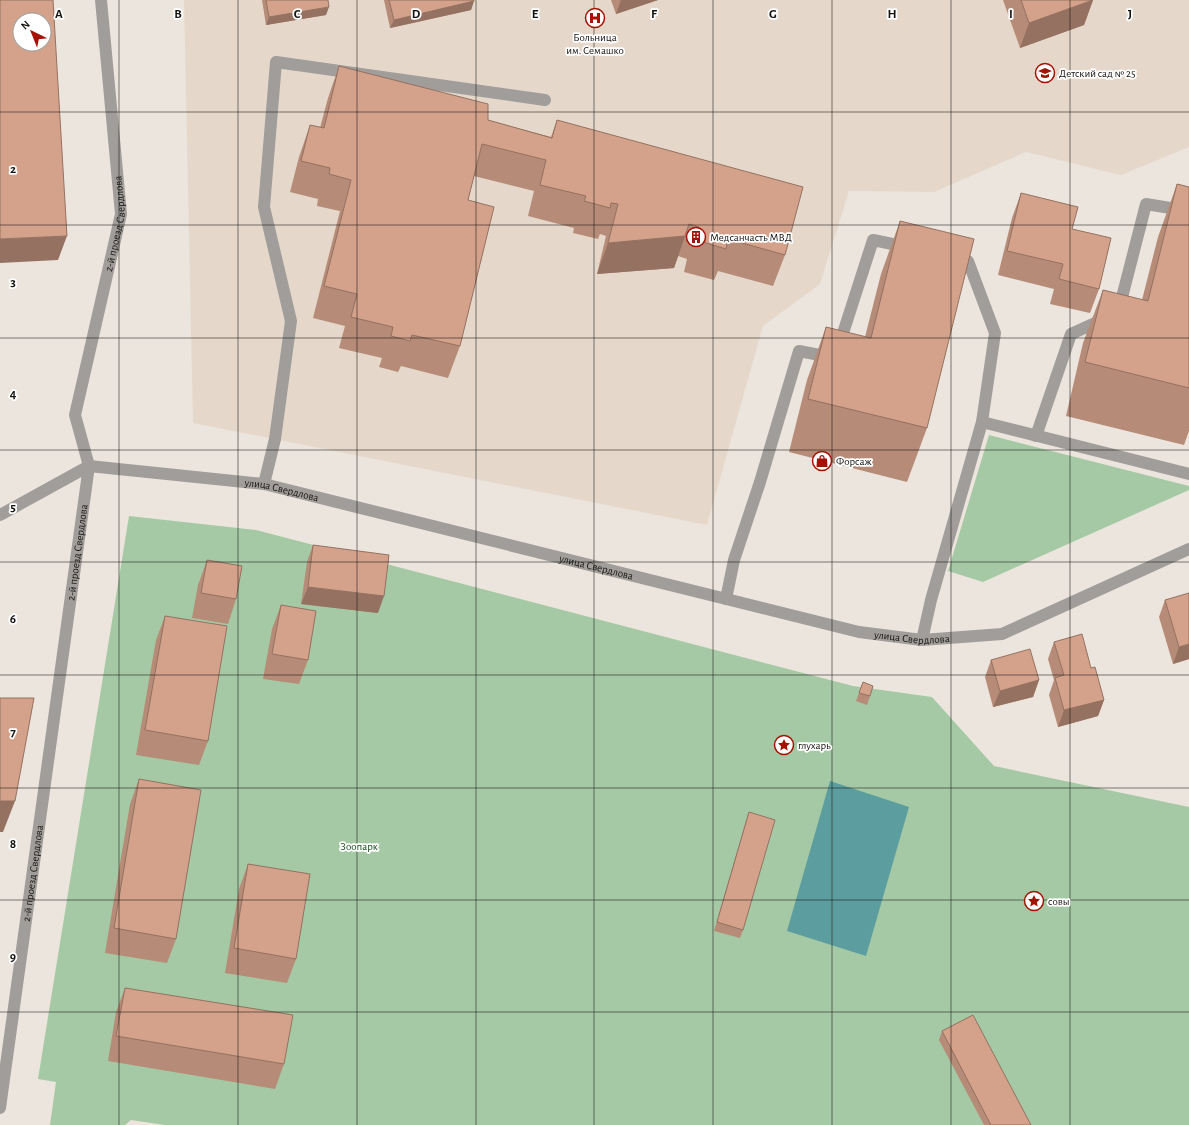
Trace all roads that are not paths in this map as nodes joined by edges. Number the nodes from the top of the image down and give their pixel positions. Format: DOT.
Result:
graph roads {
  1 [pos="101,0"];
  2 [pos="545,100"];
  3 [pos="1189,211"];
  4 [pos="916,250"];
  5 [pos="946,256"];
  6 [pos="982,422"];
  7 [pos="1036,436"];
  8 [pos="89,466"];
  9 [pos="1189,474"];
  10 [pos="264,484"];
  11 [pos="0,515"];
  12 [pos="1189,549"];
  13 [pos="726,599"];
  14 [pos="922,640"];
  15 [pos="0,1108"];
  1 -- 8 [label="street, 2-й проезд Свердлова"];
  2 -- 10 [label="street"];
  3 -- 7 [label="street"];
  4 -- 13 [label="street"];
  5 -- 6 [label="street"];
  6 -- 7 [label="street"];
  6 -- 14 [label="street"];
  7 -- 9 [label="street"];
  8 -- 10 [label="street, улица Свердлова"];
  8 -- 11 [label="street"];
  8 -- 15 [label="street, 2-й проезд Свердлова"];
  10 -- 13 [label="street, улица Свердлова"];
  12 -- 14 [label="street, улица Свердлова"];
  13 -- 14 [label="street, улица Свердлова"];
}
